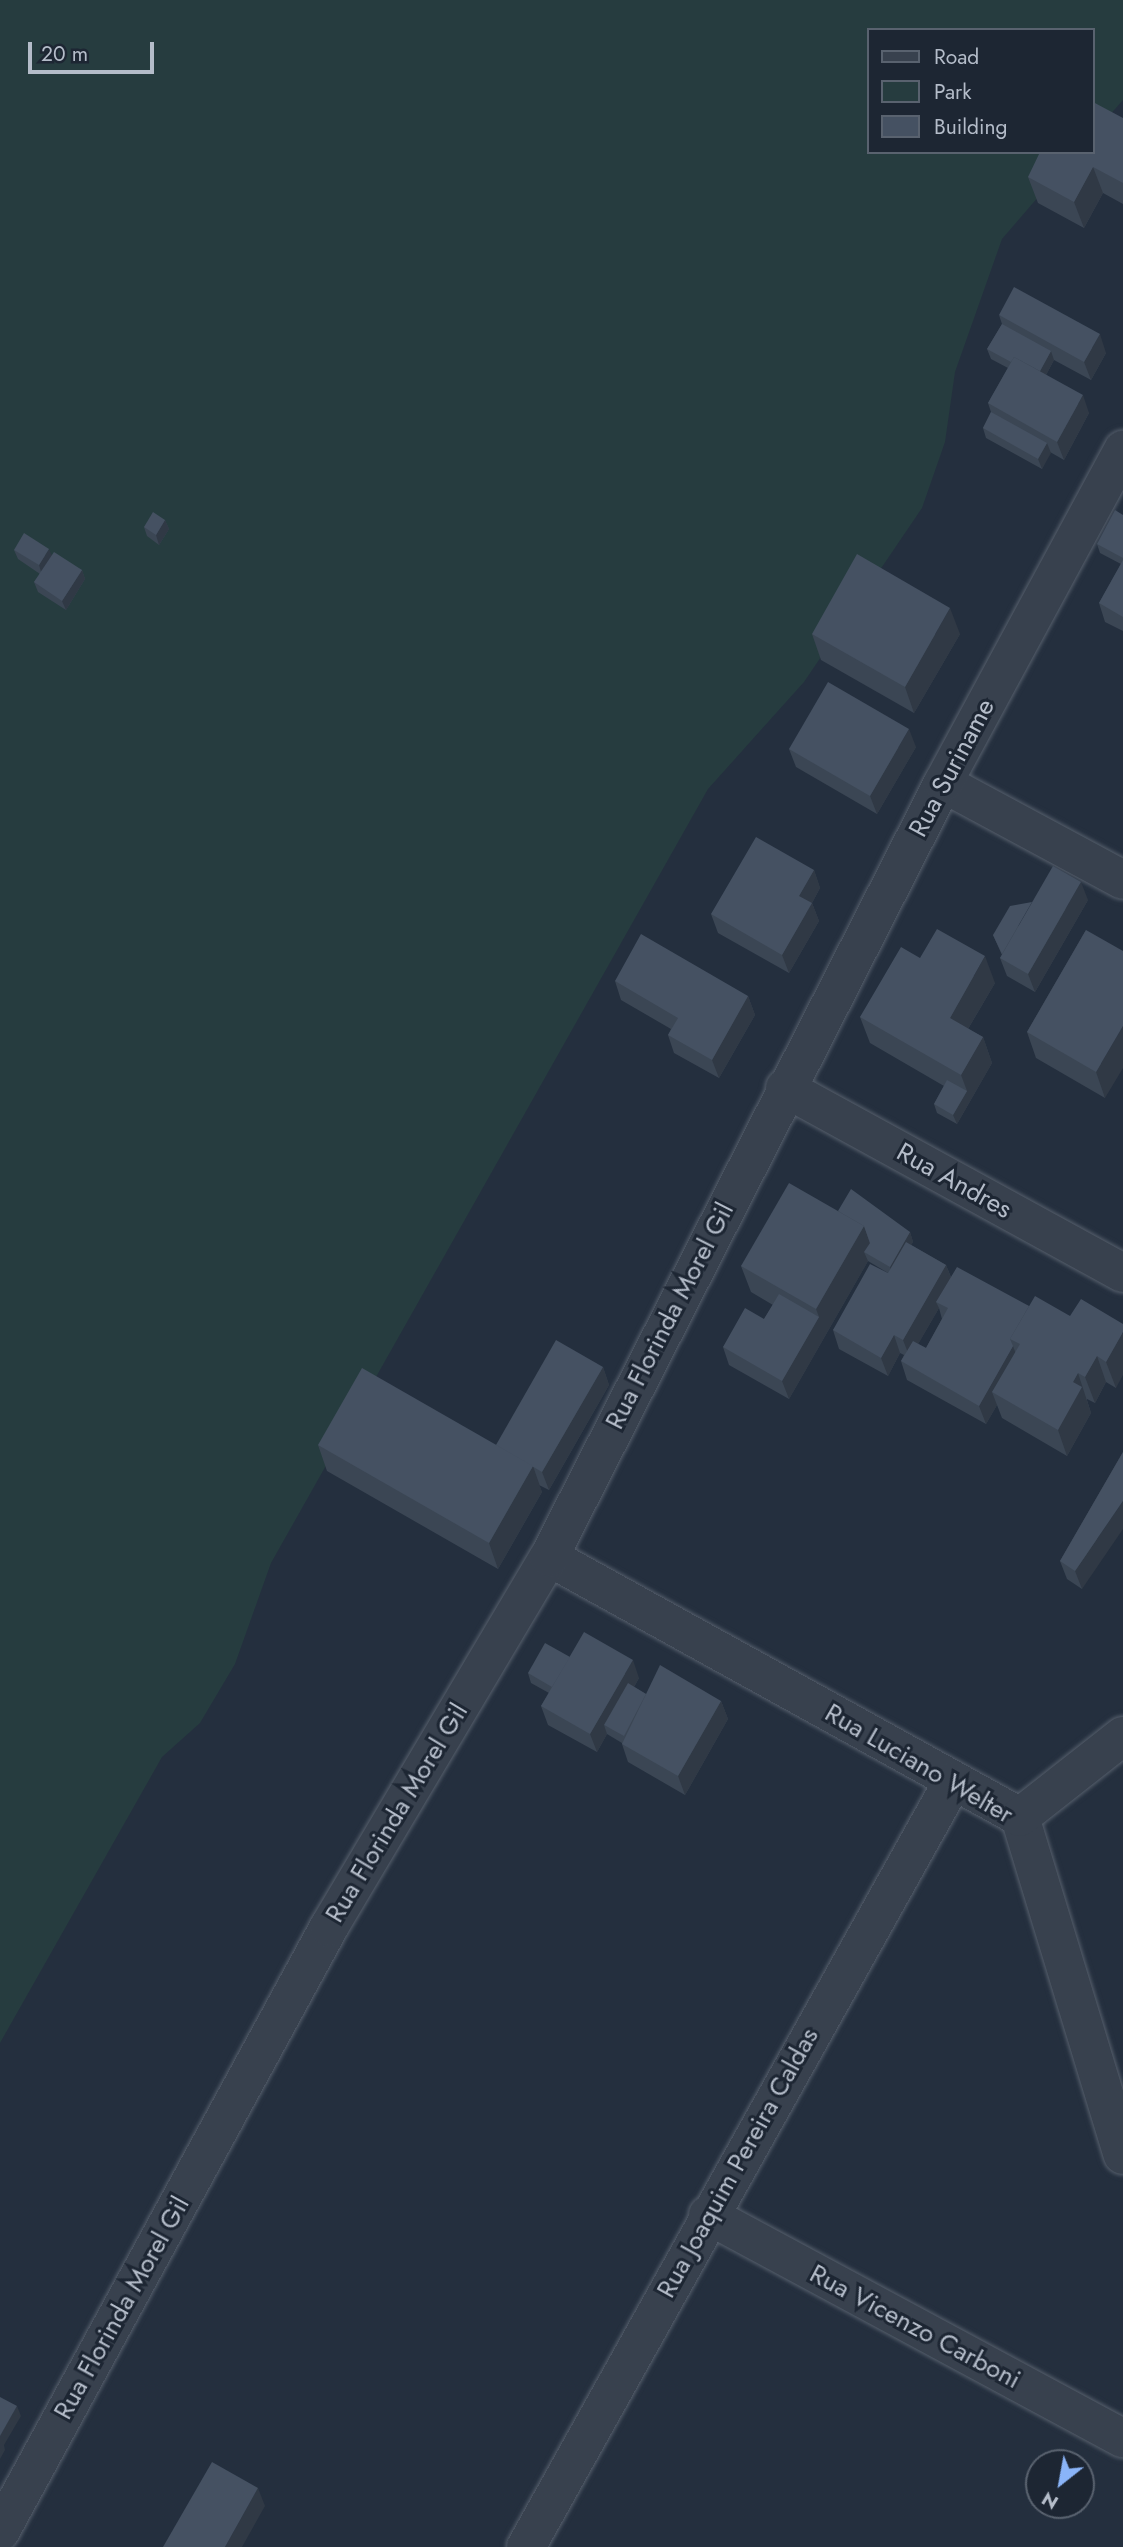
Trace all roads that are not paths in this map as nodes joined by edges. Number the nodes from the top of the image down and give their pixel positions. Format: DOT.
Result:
graph roads {
  1 [pos="1118,470"];
  2 [pos="943,783"];
  3 [pos="1123,880"];
  4 [pos="785,1088"];
  5 [pos="1123,1273"];
  6 [pos="549,1557"];
  7 [pos="1123,1736"];
  8 [pos="953,1781"];
  9 [pos="1020,1817"];
  10 [pos="1123,2155"];
  11 [pos="708,2216"];
  12 [pos="1123,2438"];
  13 [pos="0,2532"];
  14 [pos="526,2547"];
  1 -- 2 [label="street, Rua Suriname"];
  2 -- 3 [label="street"];
  2 -- 4 [label="street, Rua Suriname"];
  4 -- 5 [label="street, Rua Andres"];
  4 -- 6 [label="street, Rua Florinda Morel Gil"];
  6 -- 8 [label="street, Rua Luciano Welter"];
  6 -- 13 [label="street, Rua Florinda Morel Gil"];
  7 -- 9 [label="street"];
  8 -- 9 [label="street, Rua Luciano Welter"];
  8 -- 11 [label="street, Rua Joaquim Pereira Caldas"];
  9 -- 10 [label="street, Rua Luciano Welter"];
  11 -- 12 [label="street, Rua Vicenzo Carboni"];
  11 -- 14 [label="street, Rua Joaquim Pereira Caldas"];
}
